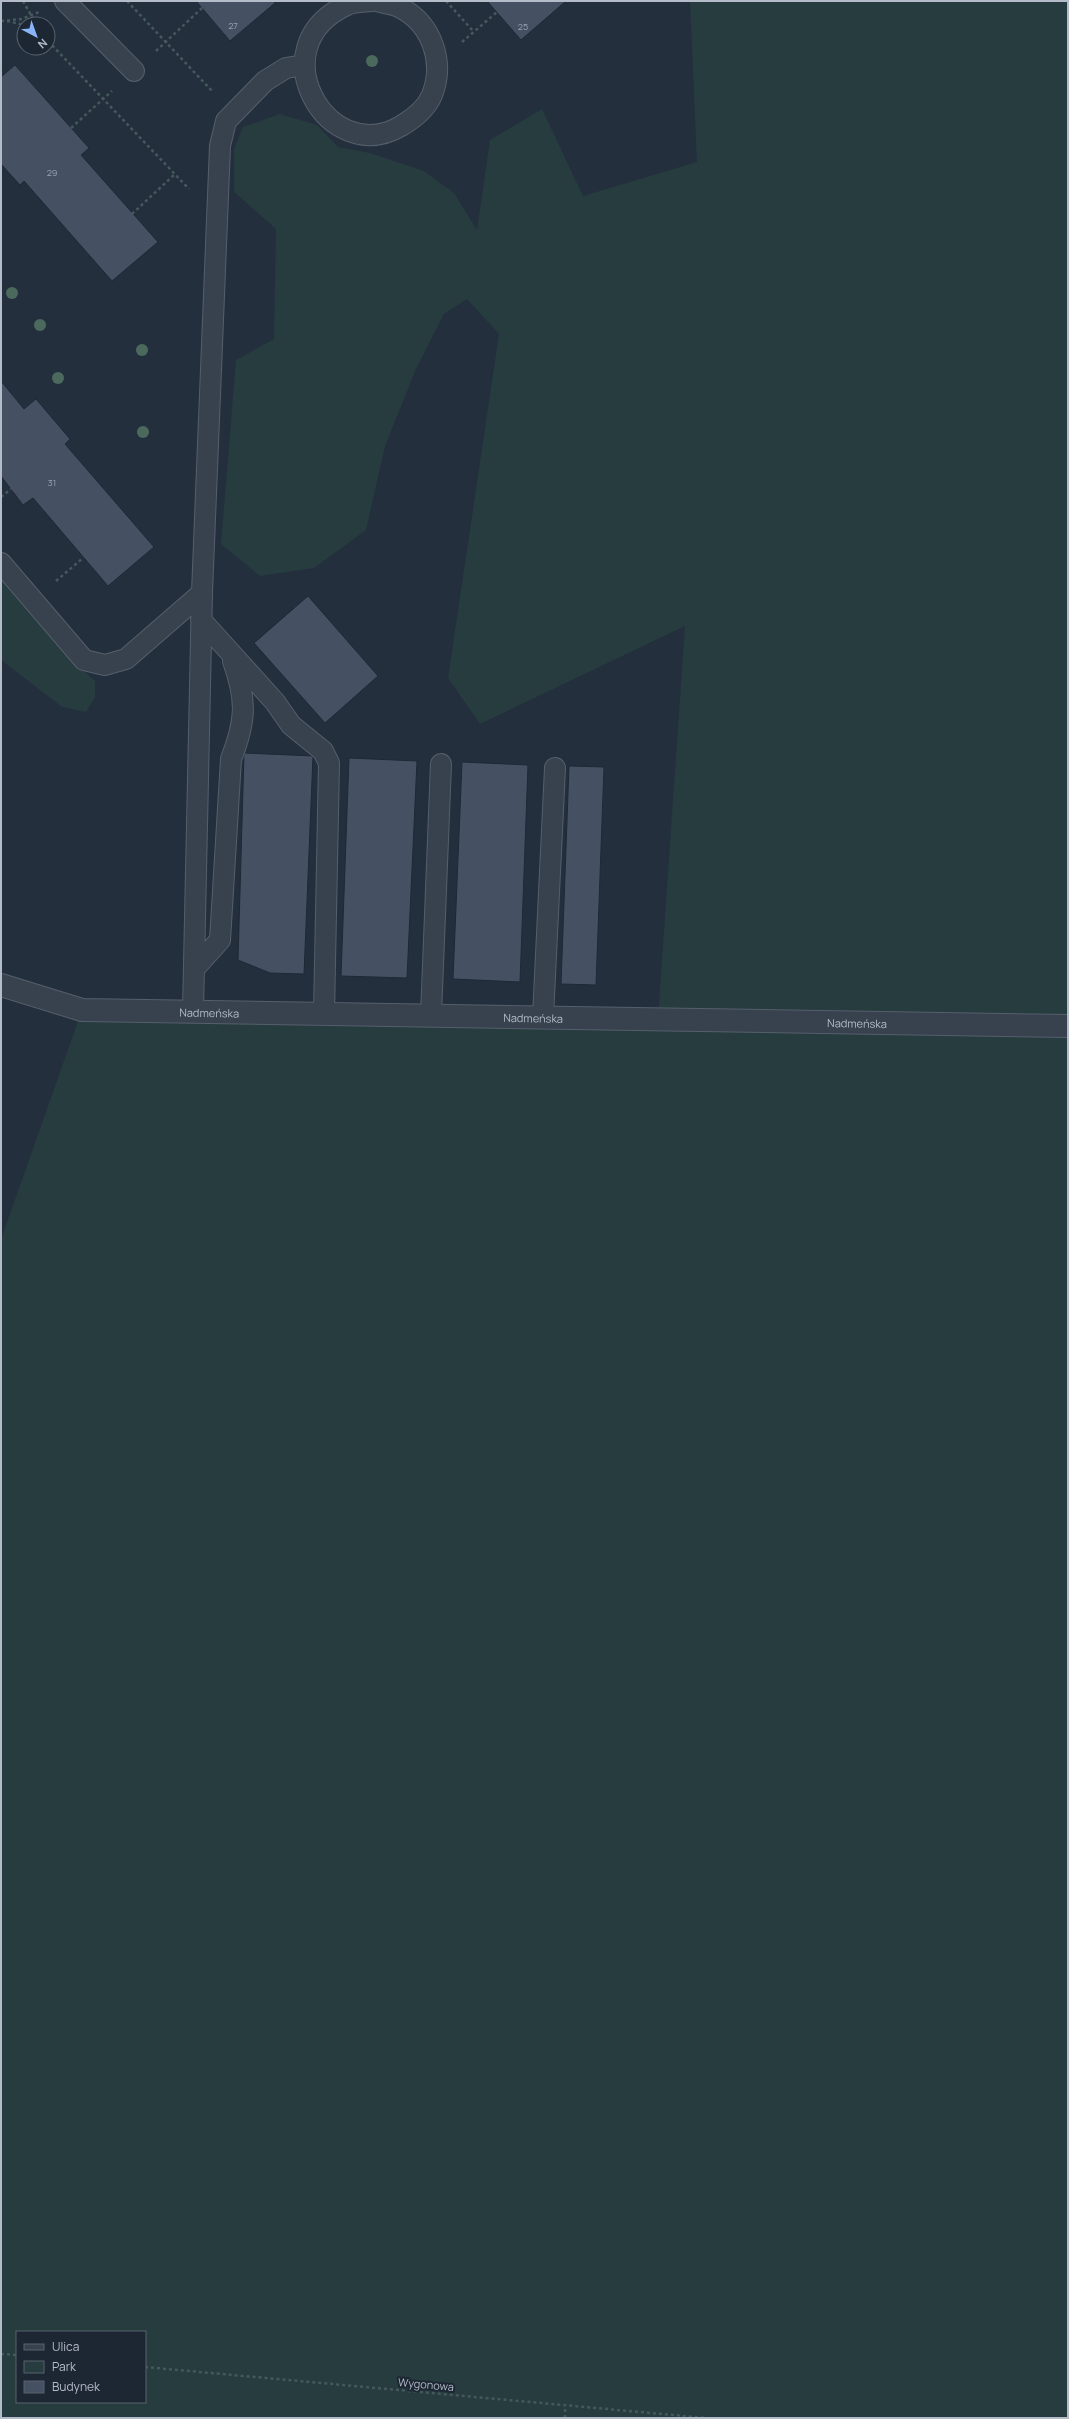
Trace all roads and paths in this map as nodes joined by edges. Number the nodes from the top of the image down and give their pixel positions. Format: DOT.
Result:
graph roads {
  1 [pos="23,1"];
  2 [pos="65,1"];
  3 [pos="127,1"];
  4 [pos="446,1"];
  5 [pos="366,2"];
  6 [pos="42,11"];
  7 [pos="497,12"];
  8 [pos="31,16"];
  9 [pos="16,19"];
  10 [pos="5,21"];
  11 [pos="1,22"];
  12 [pos="16,23"];
  13 [pos="474,32"];
  14 [pos="56,49"];
  15 [pos="436,62"];
  16 [pos="304,65"];
  17 [pos="134,71"];
  18 [pos="233,112"];
  19 [pos="175,174"];
  20 [pos="132,214"];
  21 [pos="217,218"];
  22 [pos="11,488"];
  23 [pos="1,497"];
  24 [pos="83,558"];
  25 [pos="1,563"];
  26 [pos="55,582"];
  27 [pos="202,593"];
  28 [pos="201,620"];
  29 [pos="229,652"];
  30 [pos="441,764"];
  31 [pos="555,768"];
  32 [pos="194,969"];
  33 [pos="1,986"];
  34 [pos="193,1011"];
  35 [pos="324,1013"];
  36 [pos="431,1015"];
  37 [pos="543,1017"];
  38 [pos="1068,1026"];
  39 [pos="1,2354"];
  40 [pos="16,2355"];
  41 [pos="146,2367"];
  42 [pos="565,2405"];
  43 [pos="565,2418"];
  44 [pos="706,2418"];
  1 -- 8 [label="path"];
  2 -- 17 [label="lane"];
  3 -- 18 [label="path"];
  4 -- 13 [label="path"];
  5 -- 15 [label="lane"];
  5 -- 16 [label="lane"];
  6 -- 8 [label="path"];
  7 -- 13 [label="path"];
  9 -- 10 [label="path"];
  10 -- 11 [label="path"];
  10 -- 12 [label="path"];
  13 -- 15 [label="path"];
  14 -- 19 [label="path"];
  15 -- 16 [label="lane"];
  16 -- 18 [label="lane"];
  18 -- 21 [label="lane"];
  19 -- 20 [label="path"];
  19 -- 21 [label="path"];
  21 -- 27 [label="lane"];
  22 -- 23 [label="path"];
  24 -- 26 [label="path"];
  25 -- 27 [label="lane"];
  27 -- 28 [label="lane"];
  28 -- 29 [label="lane"];
  28 -- 32 [label="lane"];
  29 -- 32 [label="lane"];
  29 -- 35 [label="lane"];
  30 -- 36 [label="lane"];
  31 -- 37 [label="lane"];
  32 -- 34 [label="lane"];
  33 -- 34 [label="street, Nadmeńska"];
  34 -- 35 [label="street, Nadmeńska"];
  35 -- 36 [label="street, Nadmeńska"];
  36 -- 37 [label="street, Nadmeńska"];
  37 -- 38 [label="street, Nadmeńska"];
  39 -- 40 [label="path"];
  41 -- 42 [label="path, Wygonowa"];
  42 -- 43 [label="path"];
  42 -- 44 [label="path, Wygonowa"];
}
